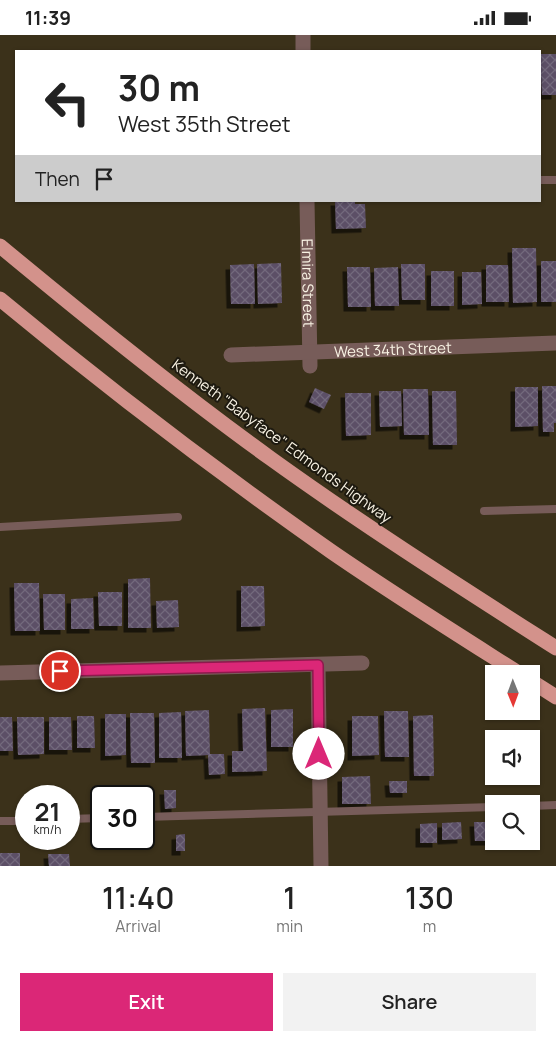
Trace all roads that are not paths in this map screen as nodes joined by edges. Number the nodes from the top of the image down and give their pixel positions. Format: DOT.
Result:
graph roads {
  1 [pos="303,35"];
  2 [pos="303,50"];
  3 [pos="541,180"];
  4 [pos="556,180"];
  5 [pos="307,202"];
  6 [pos="0,246"];
  7 [pos="0,299"];
  8 [pos="556,343"];
  9 [pos="231,355"];
  10 [pos="310,359"];
  11 [pos="556,509"];
  12 [pos="484,511"];
  13 [pos="178,517"];
  14 [pos="0,527"];
  15 [pos="556,648"];
  16 [pos="362,663"];
  17 [pos="318,665"];
  18 [pos="506,665"];
  19 [pos="0,673"];
  20 [pos="540,687"];
  21 [pos="556,697"];
  22 [pos="556,805"];
  23 [pos="540,806"];
  24 [pos="485,807"];
  25 [pos="320,811"];
  26 [pos="155,817"];
  27 [pos="0,821"];
  28 [pos="15,821"];
  29 [pos="321,866"];
  1 -- 2 [label="street"];
  3 -- 4 [label="lane"];
  5 -- 10 [label="street, Elmira Street"];
  6 -- 15 [label="highway, Kenneth \"Babyface\" Edmonds Highway"];
  7 -- 18 [label="highway"];
  8 -- 10 [label="street, West 34th Street"];
  9 -- 10 [label="street, West 34th Street"];
  11 -- 12 [label="lane"];
  13 -- 14 [label="lane"];
  16 -- 17 [label="street"];
  17 -- 19 [label="street"];
  17 -- 25 [label="street"];
  20 -- 21 [label="highway"];
  22 -- 23 [label="lane"];
  24 -- 25 [label="lane"];
  25 -- 26 [label="lane"];
  25 -- 29 [label="street"];
  27 -- 28 [label="lane"];
}
